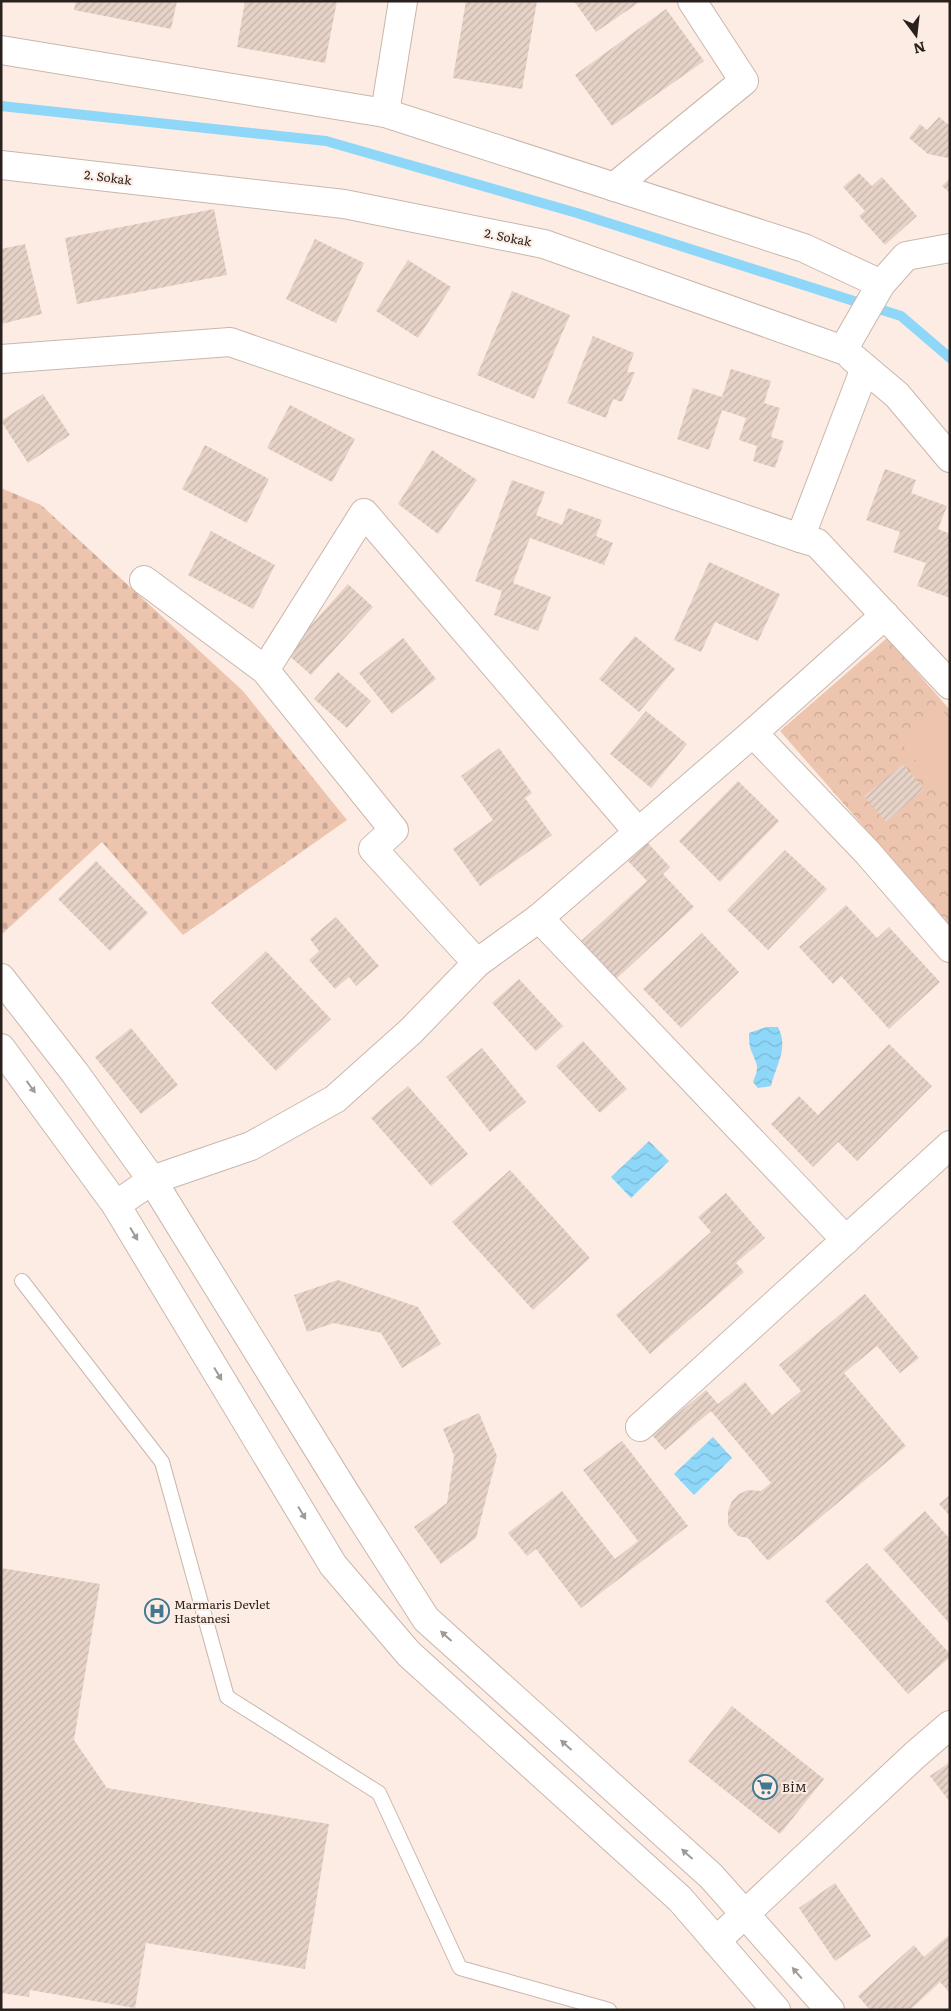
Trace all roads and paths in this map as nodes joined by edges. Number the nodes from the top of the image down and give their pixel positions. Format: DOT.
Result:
graph roads {
  1 [pos="403,1"];
  2 [pos="692,1"];
  3 [pos="1,50"];
  4 [pos="385,113"];
  5 [pos="1,164"];
  6 [pos="614,187"];
  7 [pos="950,248"];
  8 [pos="878,288"];
  9 [pos="843,350"];
  10 [pos="1,359"];
  11 [pos="865,368"];
  12 [pos="950,458"];
  13 [pos="800,538"];
  14 [pos="144,580"];
  15 [pos="885,615"];
  16 [pos="265,670"];
  17 [pos="950,685"];
  18 [pos="753,733"];
  19 [pos="638,832"];
  20 [pos="538,918"];
  21 [pos="950,948"];
  22 [pos="477,963"];
  23 [pos="1,978"];
  24 [pos="1,1048"];
  25 [pos="950,1144"];
  26 [pos="152,1180"];
  27 [pos="116,1205"];
  28 [pos="846,1240"];
  29 [pos="22,1281"];
  30 [pos="640,1427"];
  31 [pos="950,1725"];
  32 [pos="746,1914"];
  33 [pos="716,1941"];
  34 [pos="609,2010"];
  35 [pos="776,2010"];
  36 [pos="830,2010"];
  1 -- 4 [label="street"];
  2 -- 6 [label="street"];
  3 -- 4 [label="street"];
  4 -- 6 [label="street"];
  5 -- 9 [label="street, 2. Sokak"];
  6 -- 8 [label="street"];
  7 -- 8 [label="street"];
  8 -- 9 [label="street"];
  9 -- 11 [label="street, 2. Sokak"];
  10 -- 13 [label="street"];
  11 -- 12 [label="street, 2. Sokak"];
  11 -- 13 [label="street"];
  13 -- 15 [label="street"];
  14 -- 16 [label="street"];
  15 -- 17 [label="street"];
  15 -- 18 [label="street"];
  16 -- 19 [label="street"];
  16 -- 22 [label="street"];
  18 -- 19 [label="street"];
  18 -- 21 [label="street"];
  19 -- 20 [label="street"];
  20 -- 22 [label="street"];
  20 -- 28 [label="street"];
  22 -- 26 [label="street"];
  23 -- 26 [label="street"];
  24 -- 27 [label="street, one-way"];
  25 -- 28 [label="street"];
  26 -- 27 [label="street"];
  32 -- 26 [label="street, one-way"];
  27 -- 33 [label="street, one-way"];
  28 -- 30 [label="street"];
  29 -- 34 [label="lane"];
  31 -- 32 [label="street"];
  32 -- 33 [label="street"];
  36 -- 32 [label="street, one-way"];
  33 -- 35 [label="street"];
}
